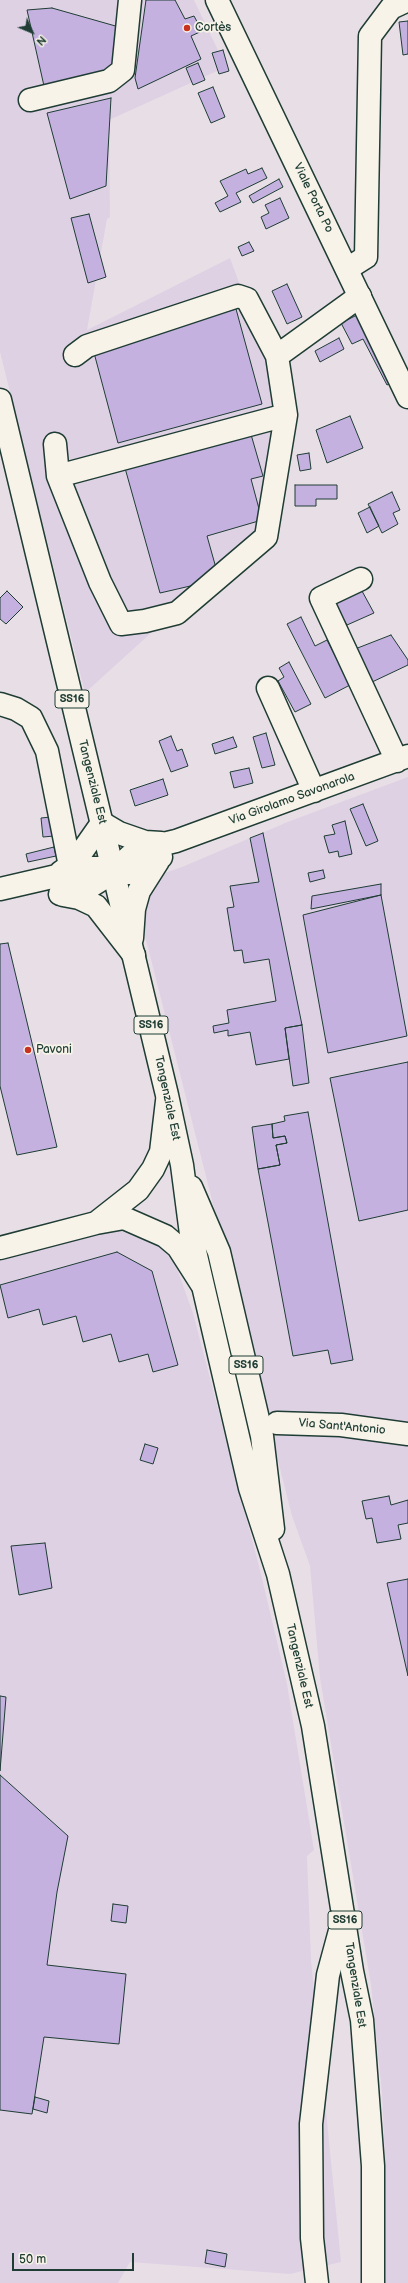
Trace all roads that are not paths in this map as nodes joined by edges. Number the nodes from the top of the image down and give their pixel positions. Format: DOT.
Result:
graph roads {
  1 [pos="130,0"];
  2 [pos="217,0"];
  3 [pos="408,0"];
  4 [pos="30,100"];
  5 [pos="347,270"];
  6 [pos="360,296"];
  7 [pos="75,355"];
  8 [pos="277,356"];
  9 [pos="408,396"];
  10 [pos="0,400"];
  11 [pos="286,415"];
  12 [pos="55,444"];
  13 [pos="58,476"];
  14 [pos="361,579"];
  15 [pos="268,688"];
  16 [pos="0,704"];
  17 [pos="402,758"];
  18 [pos="314,791"];
  19 [pos="102,823"];
  20 [pos="167,847"];
  21 [pos="70,866"];
  22 [pos="112,873"];
  23 [pos="55,886"];
  24 [pos="1,889"];
  25 [pos="133,950"];
  26 [pos="167,1095"];
  27 [pos="182,1165"];
  28 [pos="96,1222"];
  29 [pos="0,1248"];
  30 [pos="203,1286"];
  31 [pos="277,1423"];
  32 [pos="408,1434"];
  33 [pos="278,1574"];
  34 [pos="344,1915"];
  35 [pos="312,2238"];
  36 [pos="373,2277"];
  37 [pos="304,2283"];
  38 [pos="317,2283"];
  1 -- 4 [label="main road"];
  2 -- 5 [label="main road, Viale Porta Po"];
  3 -- 5 [label="main road"];
  5 -- 6 [label="main road, Viale Porta Po"];
  6 -- 8 [label="main road"];
  6 -- 9 [label="main road, Viale Porta Po"];
  7 -- 8 [label="main road"];
  8 -- 11 [label="main road"];
  10 -- 19 [label="main road, Tangenziale Est / SS16"];
  11 -- 13 [label="main road"];
  11 -- 13 [label="main road"];
  12 -- 13 [label="main road"];
  14 -- 17 [label="main road"];
  15 -- 18 [label="main road"];
  16 -- 21 [label="main road"];
  17 -- 18 [label="main road, Via Girolamo Savonarola"];
  18 -- 20 [label="main road, Via Girolamo Savonarola"];
  19 -- 20 [label="main road, Via Girolamo Savonarola"];
  19 -- 21 [label="main road"];
  19 -- 22 [label="main road, Tangenziale Est / SS16"];
  20 -- 22 [label="main road, Via Girolamo Savonarola"];
  20 -- 25 [label="main road"];
  21 -- 23 [label="main road"];
  22 -- 23 [label="main road"];
  22 -- 25 [label="main road, Tangenziale Est / SS16"];
  23 -- 24 [label="main road"];
  23 -- 25 [label="main road"];
  25 -- 26 [label="main road, Tangenziale Est / SS16"];
  26 -- 27 [label="main road, Tangenziale Est / SS16"];
  26 -- 28 [label="main road"];
  27 -- 30 [label="main road, Tangenziale Est / SS16"];
  27 -- 33 [label="main road, Tangenziale Est / SS16"];
  28 -- 29 [label="main road"];
  28 -- 30 [label="main road"];
  30 -- 33 [label="main road, Tangenziale Est / SS16"];
  31 -- 32 [label="main road, Via Sant'Antonio"];
  33 -- 34 [label="main road, Tangenziale Est / SS16"];
  34 -- 35 [label="main road"];
  34 -- 36 [label="main road, Tangenziale Est / SS16"];
  35 -- 37 [label="main road"];
  35 -- 38 [label="main road"];
}
